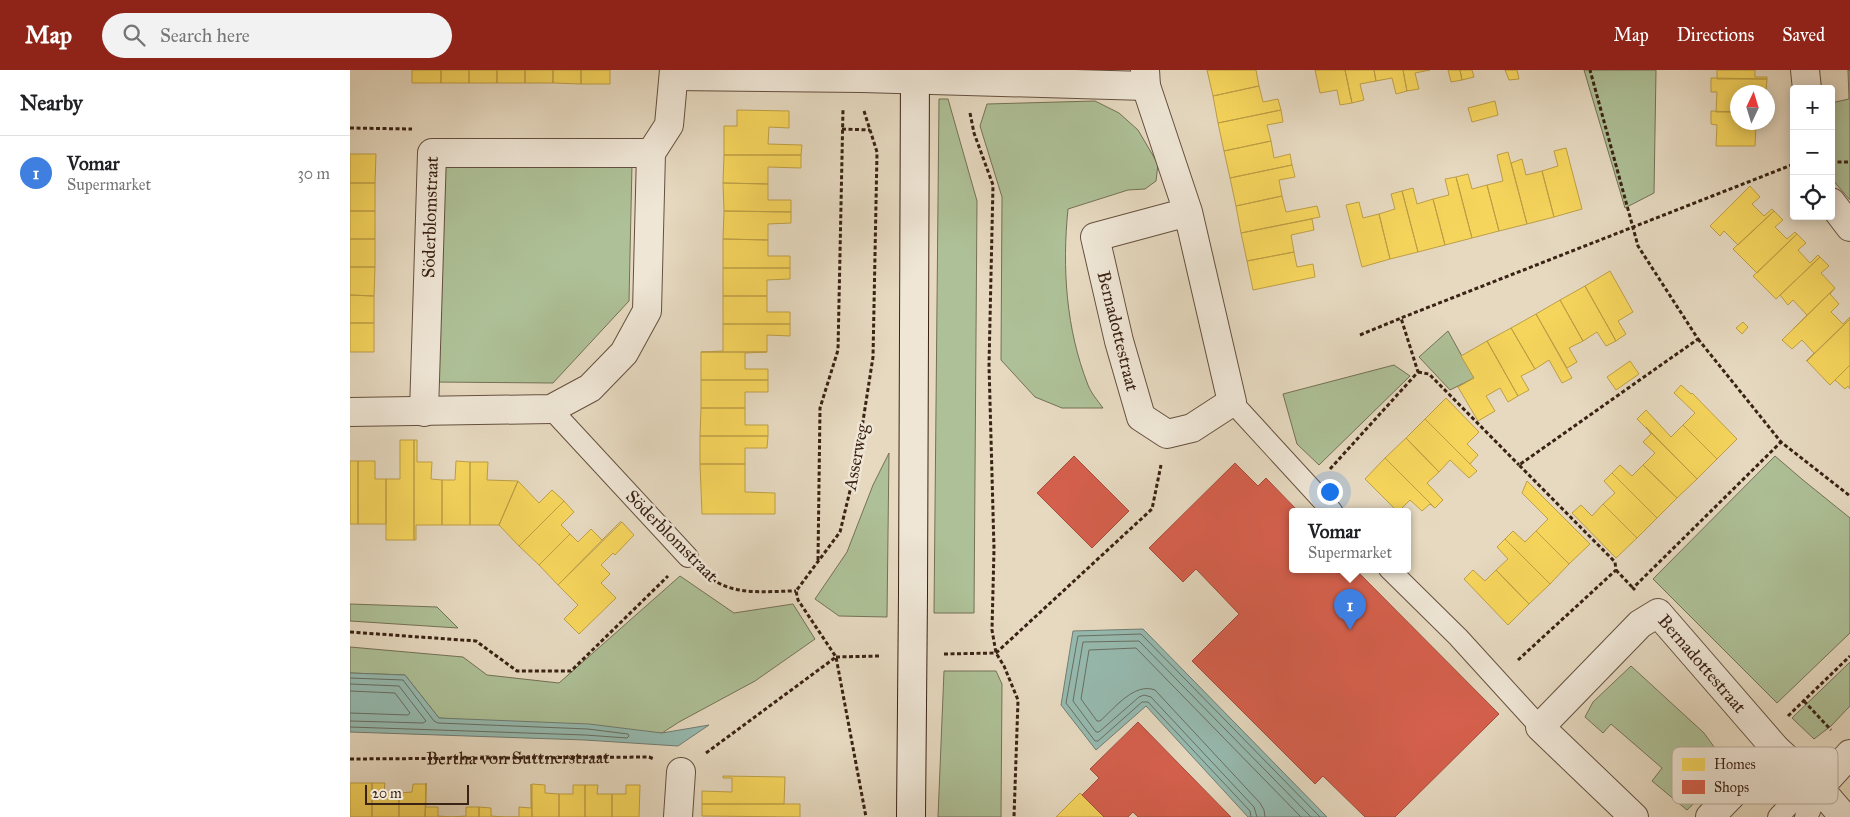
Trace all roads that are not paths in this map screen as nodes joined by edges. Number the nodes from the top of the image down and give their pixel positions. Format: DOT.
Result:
graph roads {
  1 [pos="1805,70"];
  2 [pos="674,73"];
  3 [pos="916,75"];
  4 [pos="1146,78"];
  5 [pos="1807,85"];
  6 [pos="651,153"];
  7 [pos="1835,207"];
  8 [pos="1188,212"];
  9 [pos="1850,227"];
  10 [pos="1232,402"];
  11 [pos="551,408"];
  12 [pos="350,412"];
  13 [pos="424,412"];
  14 [pos="1329,508"];
  15 [pos="688,557"];
  16 [pos="1393,573"];
  17 [pos="1540,726"];
  18 [pos="1774,747"];
  19 [pos="681,772"];
  20 [pos="1723,804"];
  21 [pos="1790,804"];
  22 [pos="1813,804"];
  23 [pos="1833,804"];
  24 [pos="678,817"];
  25 [pos="912,817"];
  26 [pos="1634,817"];
  27 [pos="1710,817"];
  28 [pos="1778,817"];
  29 [pos="1805,817"];
  30 [pos="1844,817"];
  1 -- 5 [label="street"];
  2 -- 3 [label="street"];
  2 -- 6 [label="street"];
  3 -- 4 [label="street"];
  3 -- 25 [label="street, bridge"];
  4 -- 8 [label="street"];
  6 -- 11 [label="street"];
  6 -- 13 [label="street, Söderblomstraat"];
  7 -- 9 [label="street"];
  8 -- 10 [label="street"];
  8 -- 10 [label="street, Bernadottestraat"];
  10 -- 14 [label="lane"];
  11 -- 13 [label="street"];
  11 -- 15 [label="lane, Söderblomstraat"];
  12 -- 13 [label="street"];
  16 -- 17 [label="lane"];
  17 -- 18 [label="street, Bernadottestraat"];
  17 -- 26 [label="street"];
  19 -- 24 [label="street"];
  20 -- 27 [label="street"];
  21 -- 28 [label="lane"];
  22 -- 29 [label="lane"];
  23 -- 30 [label="street, Bernadottestraat"];
}
